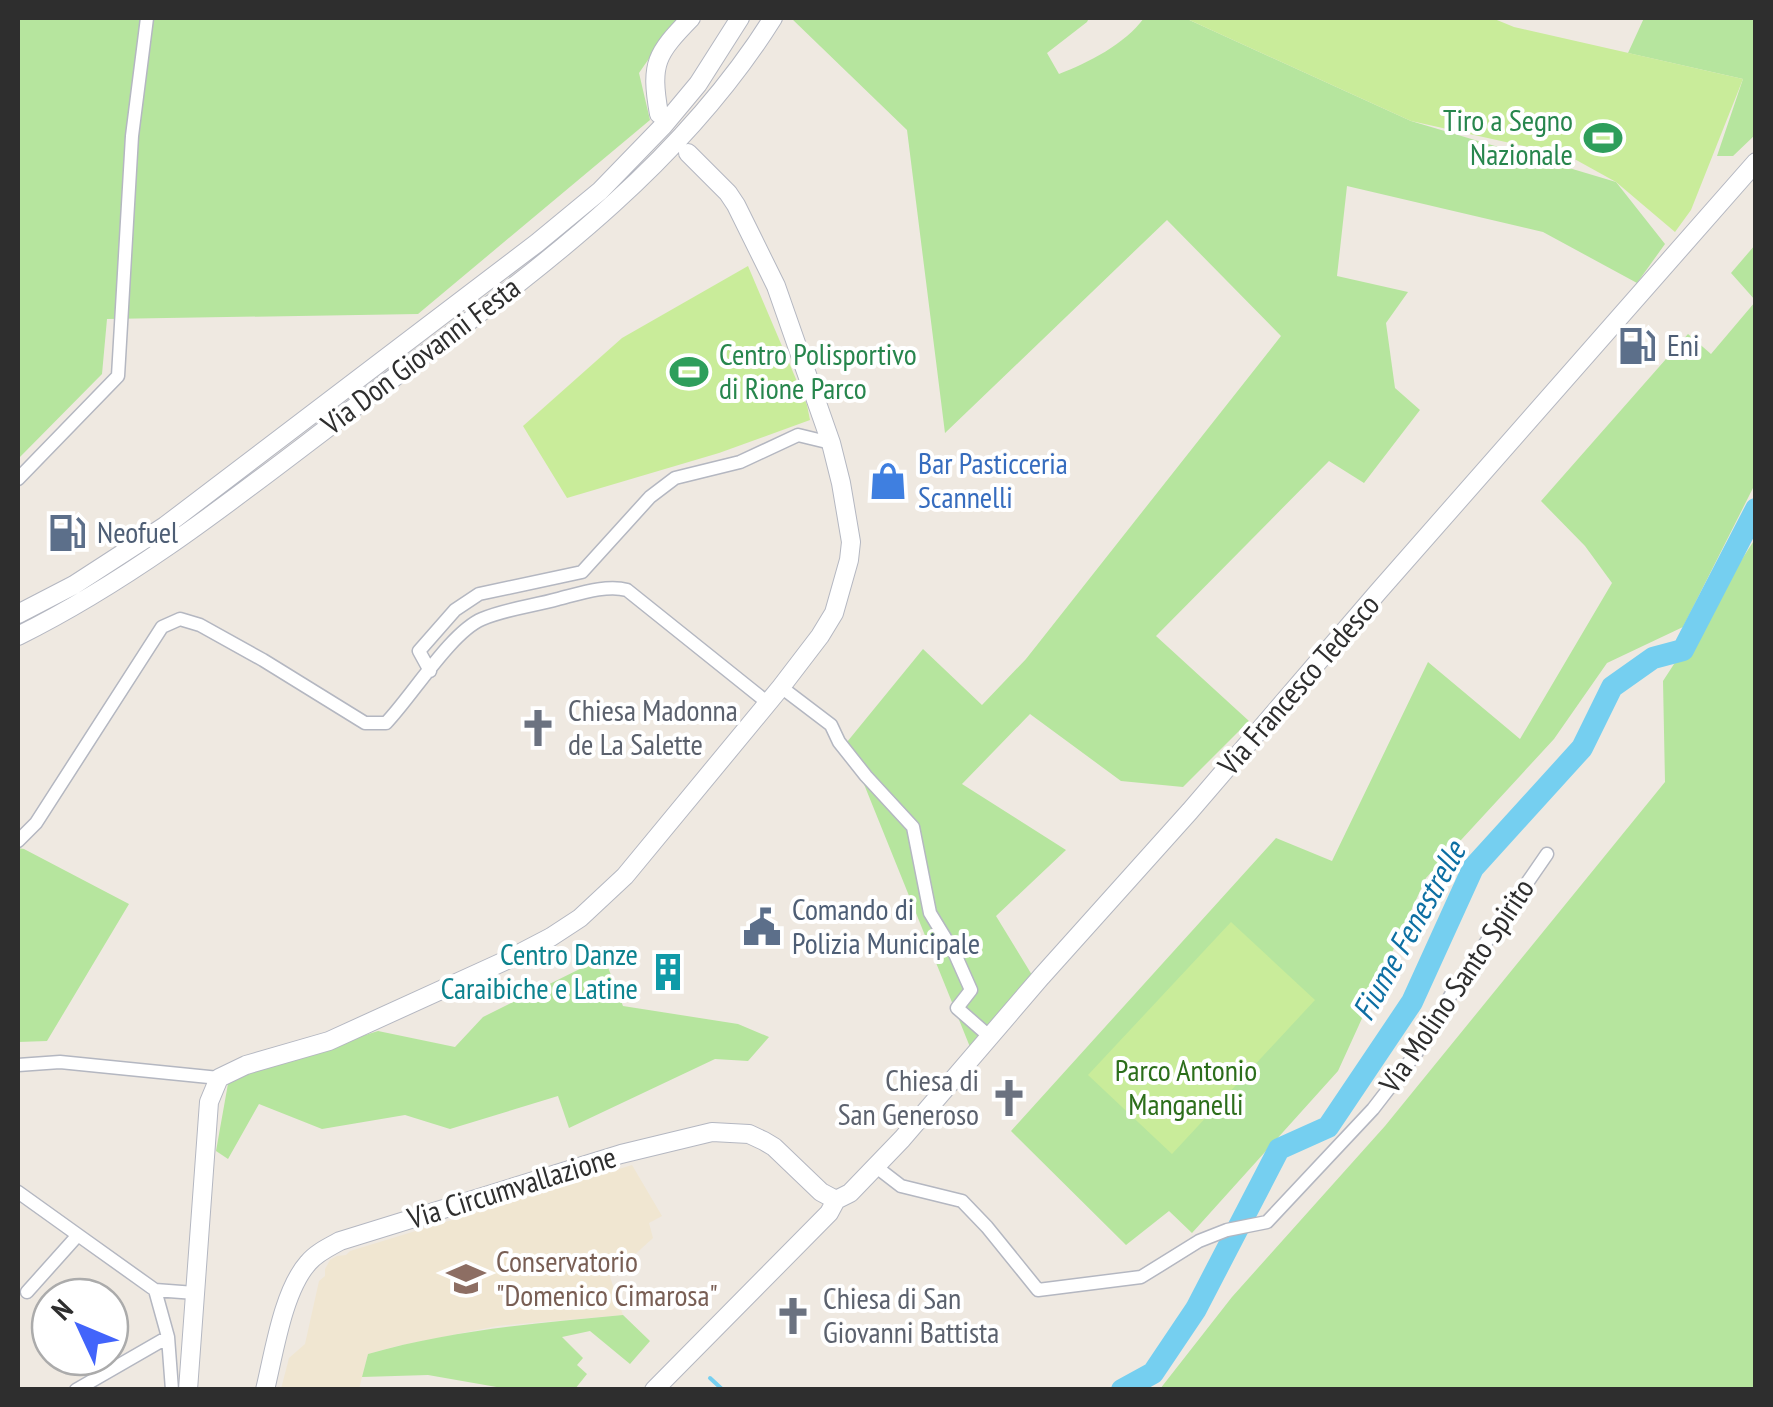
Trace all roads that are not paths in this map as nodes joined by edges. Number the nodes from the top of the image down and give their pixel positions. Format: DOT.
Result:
graph roads {
  1 [pos="147,18"];
  2 [pos="690,18"];
  3 [pos="740,18"];
  4 [pos="774,18"];
  5 [pos="659,114"];
  6 [pos="688,153"];
  7 [pos="1756,162"];
  8 [pos="831,443"];
  9 [pos="18,478"];
  10 [pos="18,614"];
  11 [pos="18,636"];
  12 [pos="430,671"];
  13 [pos="781,688"];
  14 [pos="768,702"];
  15 [pos="18,841"];
  16 [pos="1546,854"];
  17 [pos="989,1036"];
  18 [pos="18,1065"];
  19 [pos="219,1078"];
  20 [pos="875,1166"];
  21 [pos="18,1192"];
  22 [pos="836,1200"];
  23 [pos="78,1235"];
  24 [pos="155,1290"];
  25 [pos="27,1292"];
  26 [pos="195,1294"];
  27 [pos="168,1337"];
  28 [pos="76,1390"];
  29 [pos="172,1390"];
  30 [pos="188,1390"];
  31 [pos="265,1390"];
  32 [pos="654,1390"];
  1 -- 9 [label="street"];
  2 -- 5 [label="street"];
  3 -- 10 [label="street, Via Don Giovanni Festa"];
  4 -- 11 [label="street, Via Don Giovanni Festa"];
  6 -- 8 [label="street"];
  7 -- 17 [label="street, Via Francesco Tedesco"];
  8 -- 12 [label="street"];
  8 -- 13 [label="street"];
  12 -- 14 [label="street"];
  12 -- 15 [label="street"];
  13 -- 14 [label="street"];
  13 -- 17 [label="street"];
  14 -- 19 [label="street"];
  16 -- 20 [label="street, Via Molino Santo Spirito"];
  17 -- 20 [label="street, Via Francesco Tedesco"];
  18 -- 19 [label="street"];
  19 -- 26 [label="street"];
  20 -- 22 [label="street, Via Francesco Tedesco"];
  21 -- 23 [label="street"];
  22 -- 31 [label="street, Via Circumvallazione"];
  22 -- 32 [label="street, Via Francesco Tedesco"];
  23 -- 24 [label="street"];
  23 -- 25 [label="street"];
  24 -- 26 [label="street"];
  24 -- 27 [label="street"];
  26 -- 30 [label="street"];
  27 -- 28 [label="street"];
  27 -- 29 [label="street"];
}
